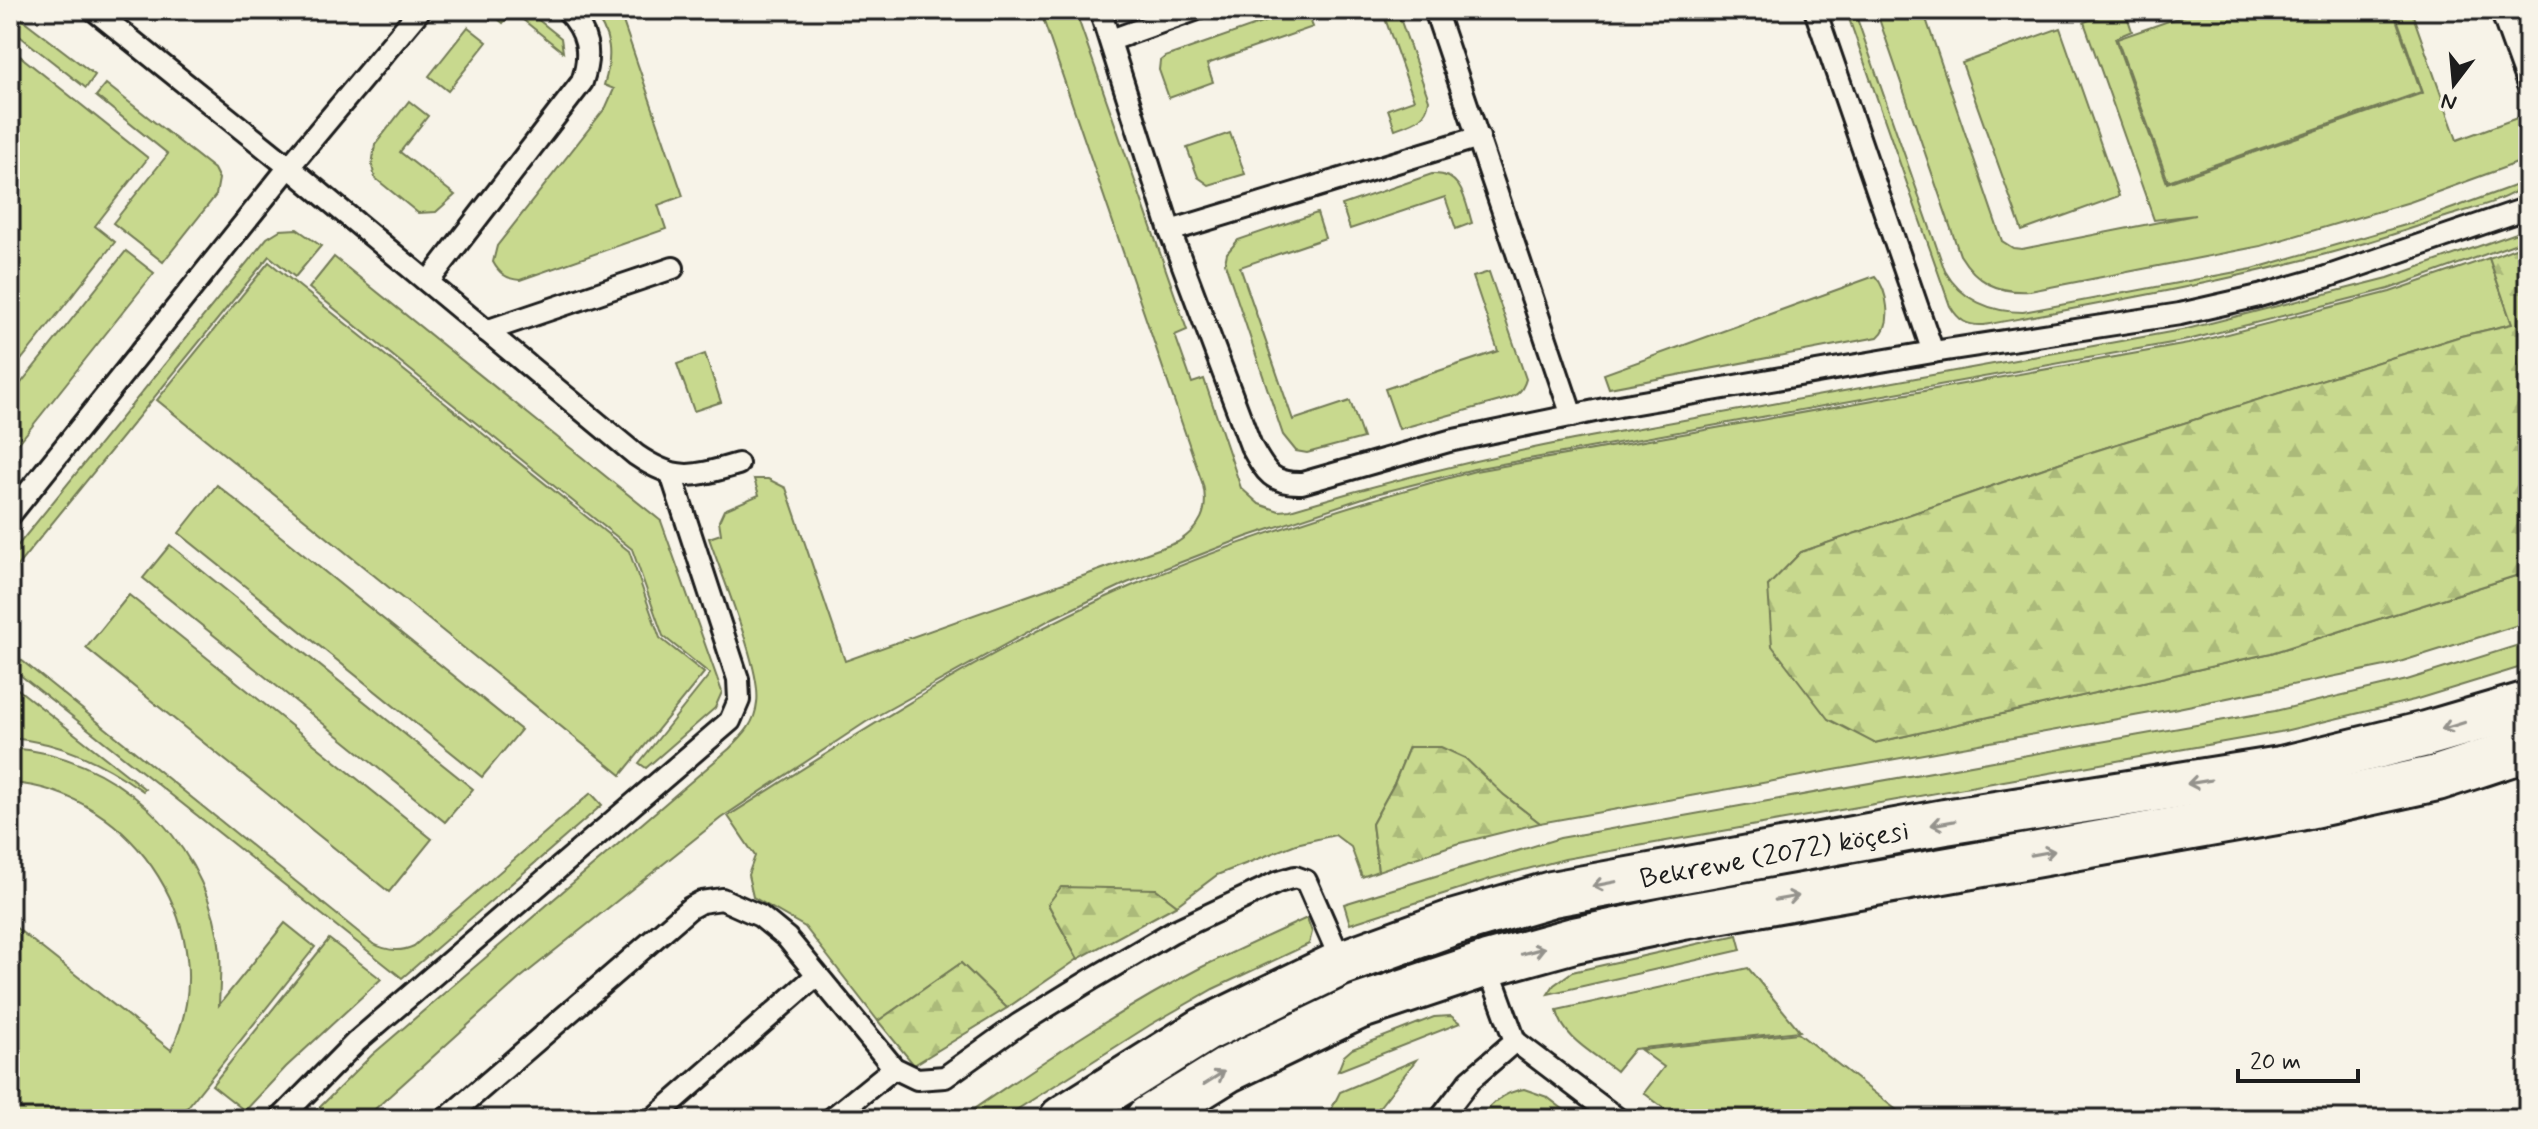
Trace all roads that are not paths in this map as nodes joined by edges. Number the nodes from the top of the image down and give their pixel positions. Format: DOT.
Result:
graph roads {
  1 [pos="94,10"];
  2 [pos="420,10"];
  3 [pos="567,10"];
  4 [pos="1100,10"];
  5 [pos="1195,10"];
  6 [pos="1435,10"];
  7 [pos="1815,10"];
  8 [pos="2501,10"];
  9 [pos="1111,40"];
  10 [pos="2528,85"];
  11 [pos="1479,137"];
  12 [pos="289,167"];
  13 [pos="2528,208"];
  14 [pos="1170,231"];
  15 [pos="673,268"];
  16 [pos="428,282"];
  17 [pos="486,331"];
  18 [pos="1933,352"];
  19 [pos="1572,416"];
  20 [pos="738,464"];
  21 [pos="671,474"];
  22 [pos="11,513"];
  23 [pos="2528,704"];
  24 [pos="2528,748"];
  25 [pos="1342,963"];
  26 [pos="1487,964"];
  27 [pos="817,975"];
  28 [pos="1515,1041"];
  29 [pos="894,1068"];
  30 [pos="280,1119"];
  31 [pos="446,1119"];
  32 [pos="653,1119"];
  33 [pos="831,1119"];
  34 [pos="1062,1119"];
  35 [pos="1148,1119"];
  36 [pos="1440,1119"];
  37 [pos="1618,1119"];
  1 -- 12 [label="lane"];
  2 -- 12 [label="lane"];
  3 -- 16 [label="lane"];
  4 -- 9 [label="lane"];
  5 -- 9 [label="lane"];
  6 -- 11 [label="lane"];
  7 -- 18 [label="lane"];
  8 -- 10 [label="lane"];
  9 -- 14 [label="lane"];
  11 -- 14 [label="lane"];
  11 -- 19 [label="lane"];
  12 -- 16 [label="lane"];
  12 -- 22 [label="lane"];
  13 -- 18 [label="lane"];
  14 -- 19 [label="lane"];
  15 -- 17 [label="lane"];
  16 -- 17 [label="lane"];
  17 -- 21 [label="lane"];
  18 -- 19 [label="lane"];
  20 -- 21 [label="lane"];
  21 -- 30 [label="lane"];
  23 -- 25 [label="main road, Bekrewe (2072) köçesi, one-way"];
  26 -- 24 [label="main road, Bekrewe (2072) köçesi, one-way"];
  25 -- 29 [label="lane"];
  25 -- 34 [label="main road, Bekrewe (2072) köçesi"];
  26 -- 28 [label="lane"];
  35 -- 26 [label="main road, Bekrewe (2072) köçesi, one-way"];
  27 -- 29 [label="lane"];
  27 -- 31 [label="lane"];
  27 -- 32 [label="lane"];
  28 -- 36 [label="lane"];
  28 -- 37 [label="lane"];
  29 -- 33 [label="lane"];
}
